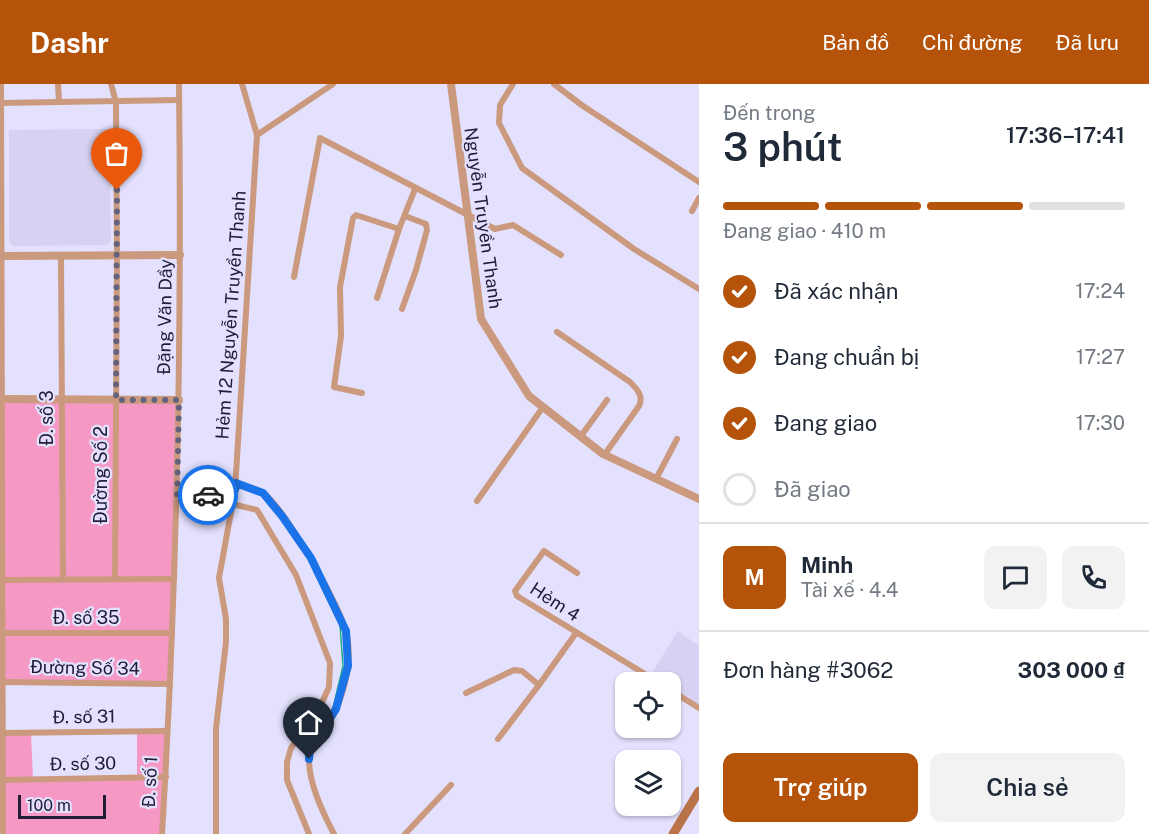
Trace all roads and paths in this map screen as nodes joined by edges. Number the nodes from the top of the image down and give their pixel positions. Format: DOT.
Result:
graph roads {
  1 [pos="0,84"];
  2 [pos="58,84"];
  3 [pos="111,84"];
  4 [pos="179,84"];
  5 [pos="242,84"];
  6 [pos="333,84"];
  7 [pos="450,84"];
  8 [pos="513,84"];
  9 [pos="556,84"];
  10 [pos="179,100"];
  11 [pos="58,102"];
  12 [pos="116,102"];
  13 [pos="0,103"];
  14 [pos="257,135"];
  15 [pos="699,182"];
  16 [pos="415,189"];
  17 [pos="699,198"];
  18 [pos="692,211"];
  19 [pos="467,215"];
  20 [pos="405,216"];
  21 [pos="399,230"];
  22 [pos="180,255"];
  23 [pos="561,255"];
  24 [pos="1,256"];
  25 [pos="61,256"];
  26 [pos="117,256"];
  27 [pos="294,277"];
  28 [pos="699,290"];
  29 [pos="377,298"];
  30 [pos="402,309"];
  31 [pos="557,332"];
  32 [pos="362,393"];
  33 [pos="0,399"];
  34 [pos="62,400"];
  35 [pos="116,400"];
  36 [pos="179,400"];
  37 [pos="607,400"];
  38 [pos="543,407"];
  39 [pos="581,436"];
  40 [pos="676,439"];
  41 [pos="605,454"];
  42 [pos="1,459"];
  43 [pos="656,479"];
  44 [pos="236,487"];
  45 [pos="699,499"];
  46 [pos="177,501"];
  47 [pos="477,501"];
  48 [pos="232,504"];
  49 [pos="1,514"];
  50 [pos="577,573"];
  51 [pos="63,579"];
  52 [pos="115,579"];
  53 [pos="174,579"];
  54 [pos="1,580"];
  55 [pos="1,633"];
  56 [pos="172,633"];
  57 [pos="576,633"];
  58 [pos="641,672"];
  59 [pos="1,682"];
  60 [pos="170,684"];
  61 [pos="539,685"];
  62 [pos="466,693"];
  63 [pos="681,697"];
  64 [pos="699,708"];
  65 [pos="168,731"];
  66 [pos="2,733"];
  67 [pos="498,739"];
  68 [pos="166,777"];
  69 [pos="1,780"];
  70 [pos="451,785"];
  71 [pos="699,791"];
  72 [pos="3,834"];
  73 [pos="162,834"];
  74 [pos="216,834"];
  75 [pos="309,834"];
  76 [pos="334,834"];
  77 [pos="406,834"];
  78 [pos="673,834"];
  1 -- 13 [label="street"];
  2 -- 11 [label="street"];
  3 -- 12 [label="street, Đường Số 2"];
  4 -- 10 [label="street, Đặng Văn Dầy"];
  5 -- 14 [label="street, Hẻm 12 Nguyễn Truyền Thanh"];
  6 -- 14 [label="street"];
  7 -- 19 [label="street, Nguyễn Truyền Thanh"];
  8 -- 28 [label="street"];
  9 -- 15 [label="street"];
  10 -- 12 [label="street"];
  10 -- 22 [label="street, Đặng Văn Dầy"];
  11 -- 12 [label="street"];
  11 -- 13 [label="street"];
  12 -- 26 [label="street, Đường Số 2"];
  13 -- 24 [label="street"];
  14 -- 44 [label="street, Hẻm 12 Nguyễn Truyền Thanh"];
  16 -- 19 [label="street"];
  16 -- 20 [label="street"];
  16 -- 27 [label="street"];
  17 -- 18 [label="street"];
  19 -- 23 [label="street"];
  19 -- 38 [label="street, Nguyễn Truyền Thanh"];
  20 -- 21 [label="street"];
  20 -- 30 [label="street"];
  21 -- 29 [label="street"];
  21 -- 32 [label="street"];
  22 -- 26 [label="street"];
  22 -- 36 [label="street, Đặng Văn Dầy"];
  24 -- 25 [label="street"];
  24 -- 33 [label="street"];
  25 -- 26 [label="street"];
  25 -- 34 [label="street, Đ. số 3"];
  26 -- 35 [label="street, Đường Số 2"];
  31 -- 41 [label="street"];
  33 -- 34 [label="street"];
  33 -- 42 [label="street"];
  34 -- 35 [label="street"];
  34 -- 51 [label="street, Đ. số 3"];
  35 -- 36 [label="street"];
  35 -- 52 [label="street, Đường Số 2"];
  36 -- 46 [label="street, Đặng Văn Dầy"];
  37 -- 39 [label="street"];
  38 -- 39 [label="street, Nguyễn Truyền Thanh"];
  38 -- 47 [label="street"];
  39 -- 41 [label="street, Nguyễn Truyền Thanh"];
  40 -- 43 [label="street"];
  41 -- 43 [label="street, Nguyễn Truyền Thanh"];
  42 -- 49 [label="street"];
  43 -- 45 [label="street, Nguyễn Truyền Thanh"];
  44 -- 46 [label="street"];
  44 -- 48 [label="street, Hẻm 12 Nguyễn Truyền Thanh"];
  44 -- 76 [label="street"];
  46 -- 53 [label="street, Đặng Văn Dầy"];
  48 -- 74 [label="street, Hẻm 12 Nguyễn Truyền Thanh"];
  48 -- 75 [label="street"];
  49 -- 54 [label="street"];
  50 -- 57 [label="street, Hẻm 4"];
  51 -- 52 [label="street"];
  51 -- 54 [label="street"];
  52 -- 53 [label="street"];
  53 -- 56 [label="street, Đặng Văn Dầy"];
  54 -- 55 [label="street"];
  55 -- 56 [label="street, Đ. số 35"];
  55 -- 59 [label="street"];
  56 -- 60 [label="street, Đặng Văn Dầy"];
  57 -- 58 [label="street, Hẻm 4"];
  57 -- 61 [label="street"];
  59 -- 60 [label="street, Đường Số 34"];
  59 -- 66 [label="street"];
  60 -- 65 [label="street, Đặng Văn Dầy"];
  61 -- 62 [label="street"];
  61 -- 67 [label="street"];
  63 -- 64 [label="street"];
  65 -- 66 [label="street, Đ. số 31"];
  65 -- 68 [label="street, Đ. số 1"];
  66 -- 69 [label="street"];
  68 -- 69 [label="street, Đ. số 30"];
  68 -- 73 [label="street, Đ. số 1"];
  69 -- 72 [label="street"];
  70 -- 77 [label="street"];
  71 -- 78 [label="main road"];
}
